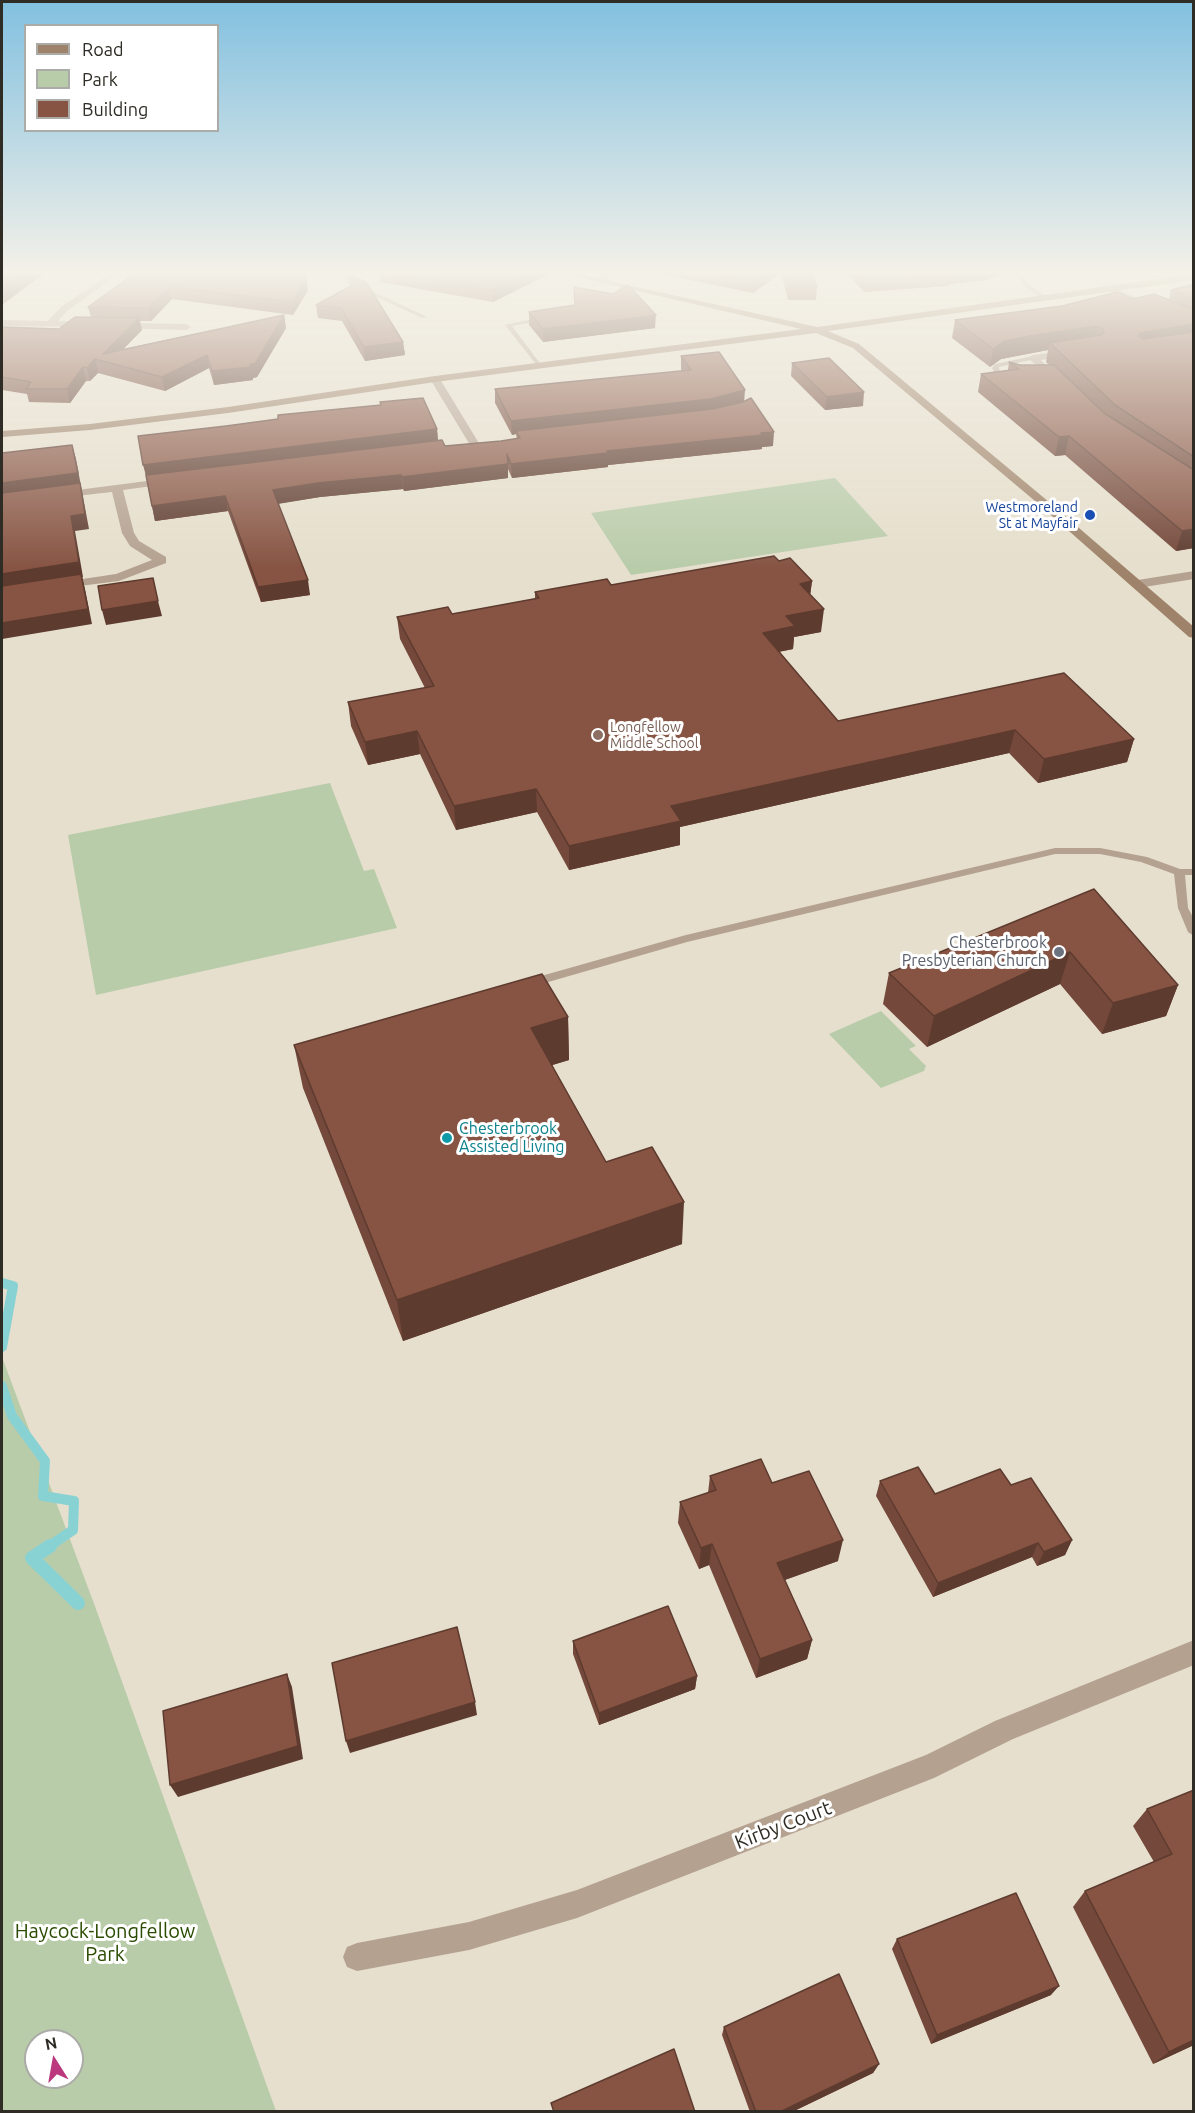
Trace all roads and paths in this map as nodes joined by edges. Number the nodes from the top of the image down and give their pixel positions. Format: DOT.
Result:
graph roads {
  1 [pos="494,372"];
  2 [pos="888,372"];
  3 [pos="996,372"];
  4 [pos="1046,372"];
  5 [pos="435,379"];
  6 [pos="1016,379"];
  7 [pos="1039,380"];
  8 [pos="1059,384"];
  9 [pos="2,434"];
  10 [pos="475,444"];
  11 [pos="184,479"];
  12 [pos="117,488"];
  13 [pos="50,496"];
  14 [pos="1194,575"];
  15 [pos="1138,584"];
  16 [pos="48,588"];
  17 [pos="1194,634"];
  18 [pos="1179,872"];
  19 [pos="1194,872"];
  20 [pos="1194,932"];
  21 [pos="520,986"];
  22 [pos="1194,1652"];
  23 [pos="357,1957"];
  1 -- 5 [label="main road"];
  2 -- 15 [label="main road"];
  3 -- 6 [label="lane"];
  4 -- 8 [label="street"];
  5 -- 9 [label="main road"];
  5 -- 10 [label="street"];
  7 -- 8 [label="lane"];
  11 -- 12 [label="street"];
  12 -- 13 [label="street"];
  12 -- 16 [label="street"];
  14 -- 15 [label="street"];
  15 -- 17 [label="main road"];
  18 -- 19 [label="lane"];
  18 -- 20 [label="lane"];
  18 -- 21 [label="lane"];
  22 -- 23 [label="street, Kirby Court"];
}
